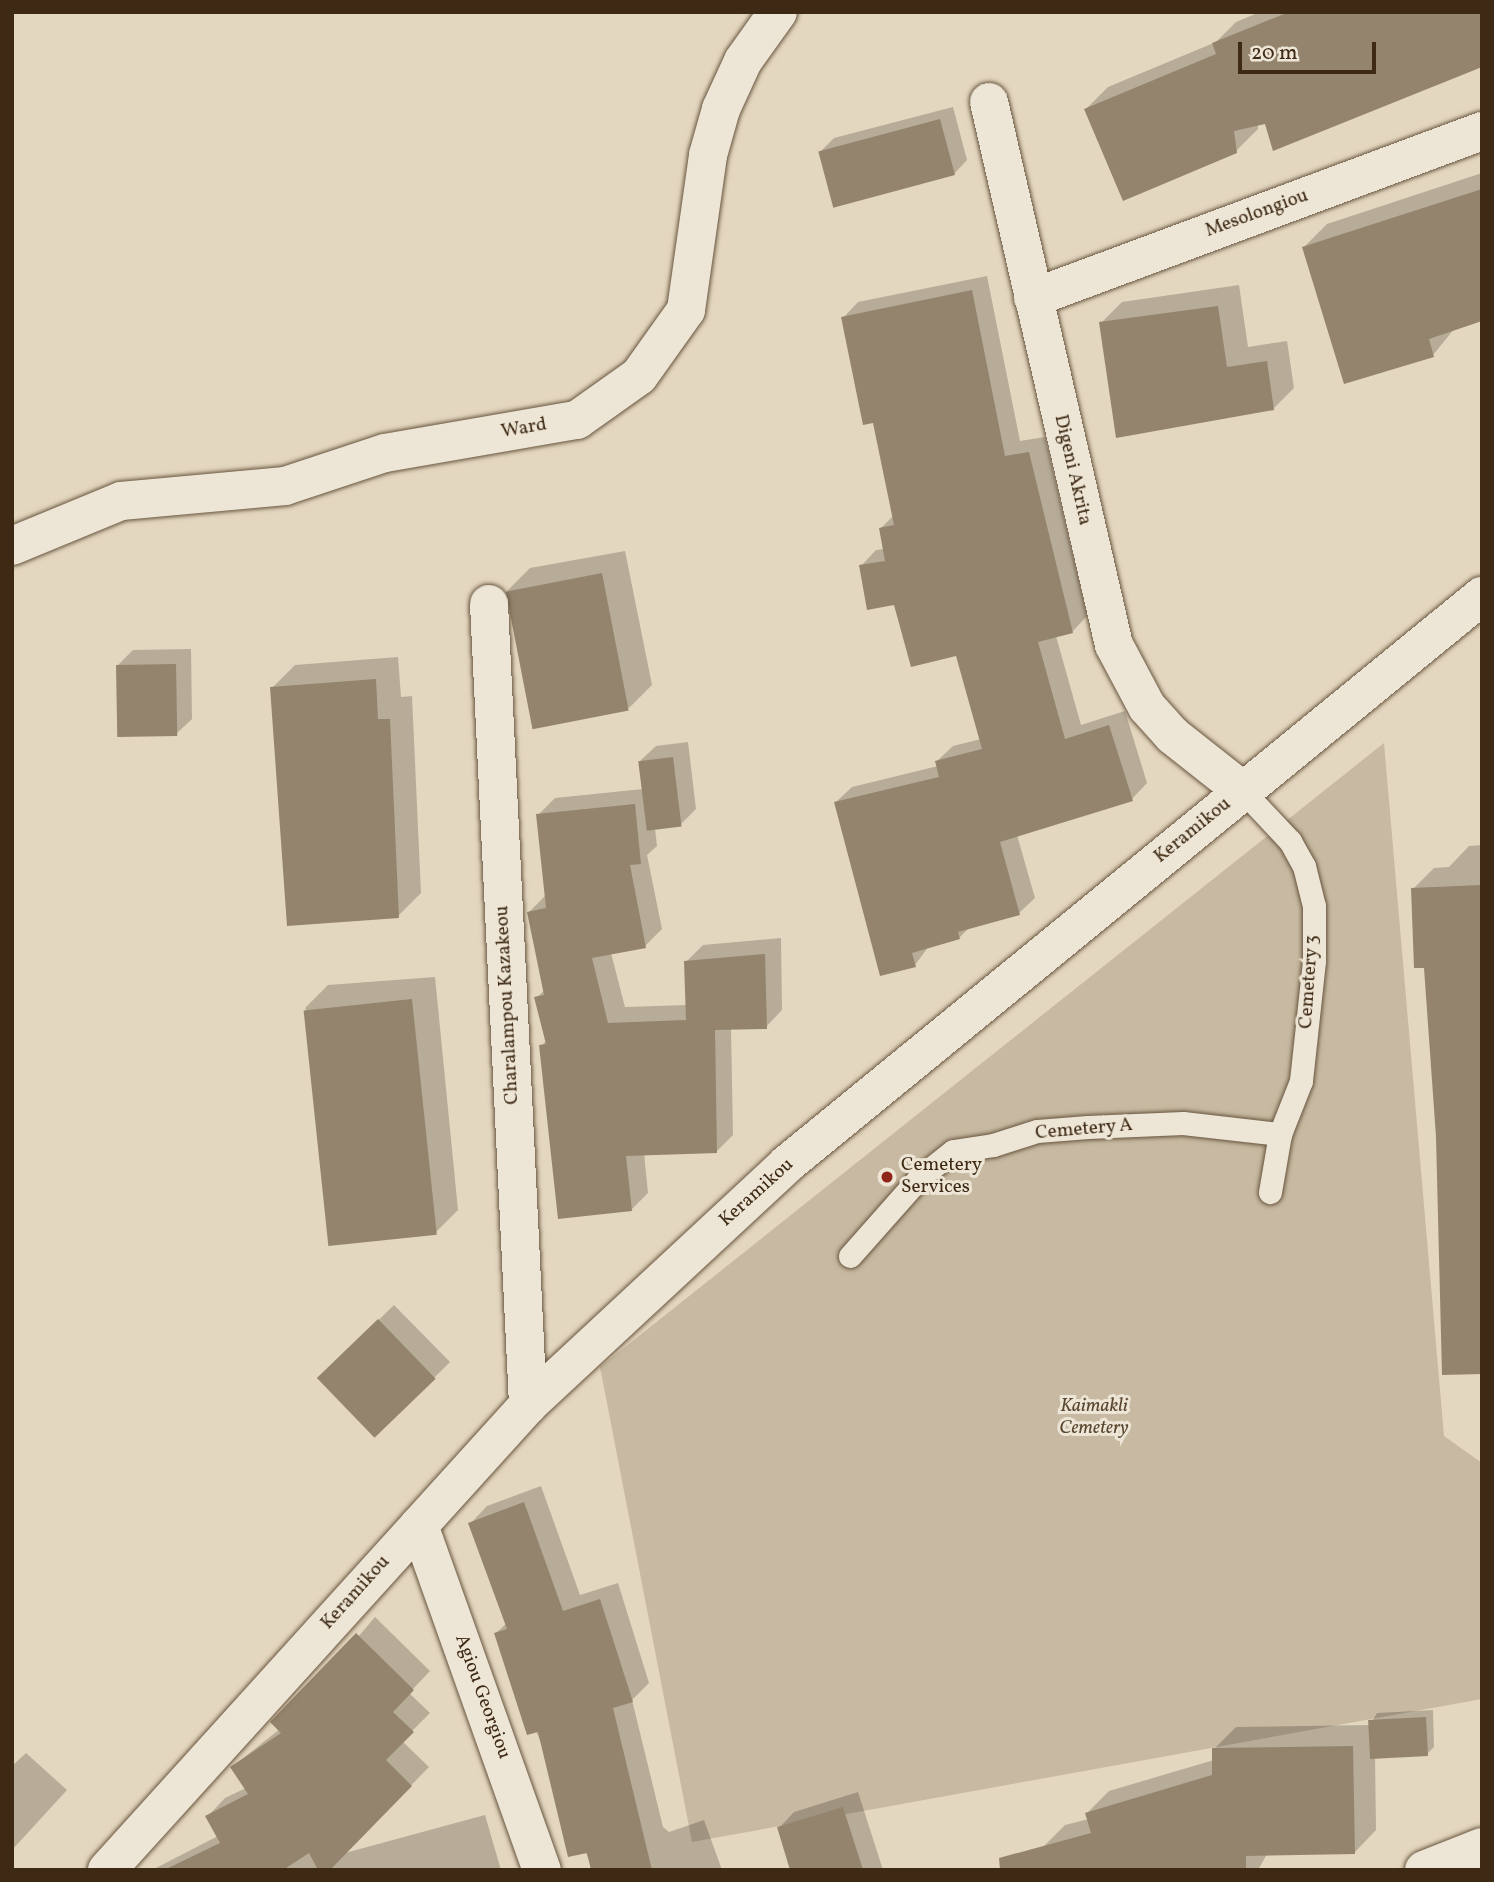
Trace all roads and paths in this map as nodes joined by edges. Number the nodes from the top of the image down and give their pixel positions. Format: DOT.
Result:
graph roads {
  1 [pos="778,12"];
  2 [pos="989,102"];
  3 [pos="1482,131"];
  4 [pos="1033,298"];
  5 [pos="12,546"];
  6 [pos="1482,596"];
  7 [pos="489,604"];
  8 [pos="1243,790"];
  9 [pos="1280,1134"];
  10 [pos="1270,1192"];
  11 [pos="850,1256"];
  12 [pos="527,1405"];
  13 [pos="419,1525"];
  14 [pos="1482,1847"];
  15 [pos="107,1870"];
  16 [pos="542,1870"];
  17 [pos="1424,1870"];
  1 -- 5 [label="street, Ward"];
  2 -- 4 [label="street, Digeni Akrita"];
  3 -- 4 [label="street, Mesolongiou"];
  4 -- 8 [label="street, Digeni Akrita"];
  6 -- 8 [label="street, Keramikou"];
  7 -- 12 [label="street, Charalampou Kazakeou"];
  8 -- 9 [label="lane, Cemetery 3"];
  8 -- 12 [label="street, Keramikou"];
  9 -- 10 [label="lane, Cemetery 3"];
  9 -- 11 [label="lane, Cemetery A"];
  12 -- 13 [label="street, Keramikou"];
  13 -- 15 [label="street, Keramikou"];
  13 -- 16 [label="street, Agiou Georgiou"];
  14 -- 17 [label="street"];
}
